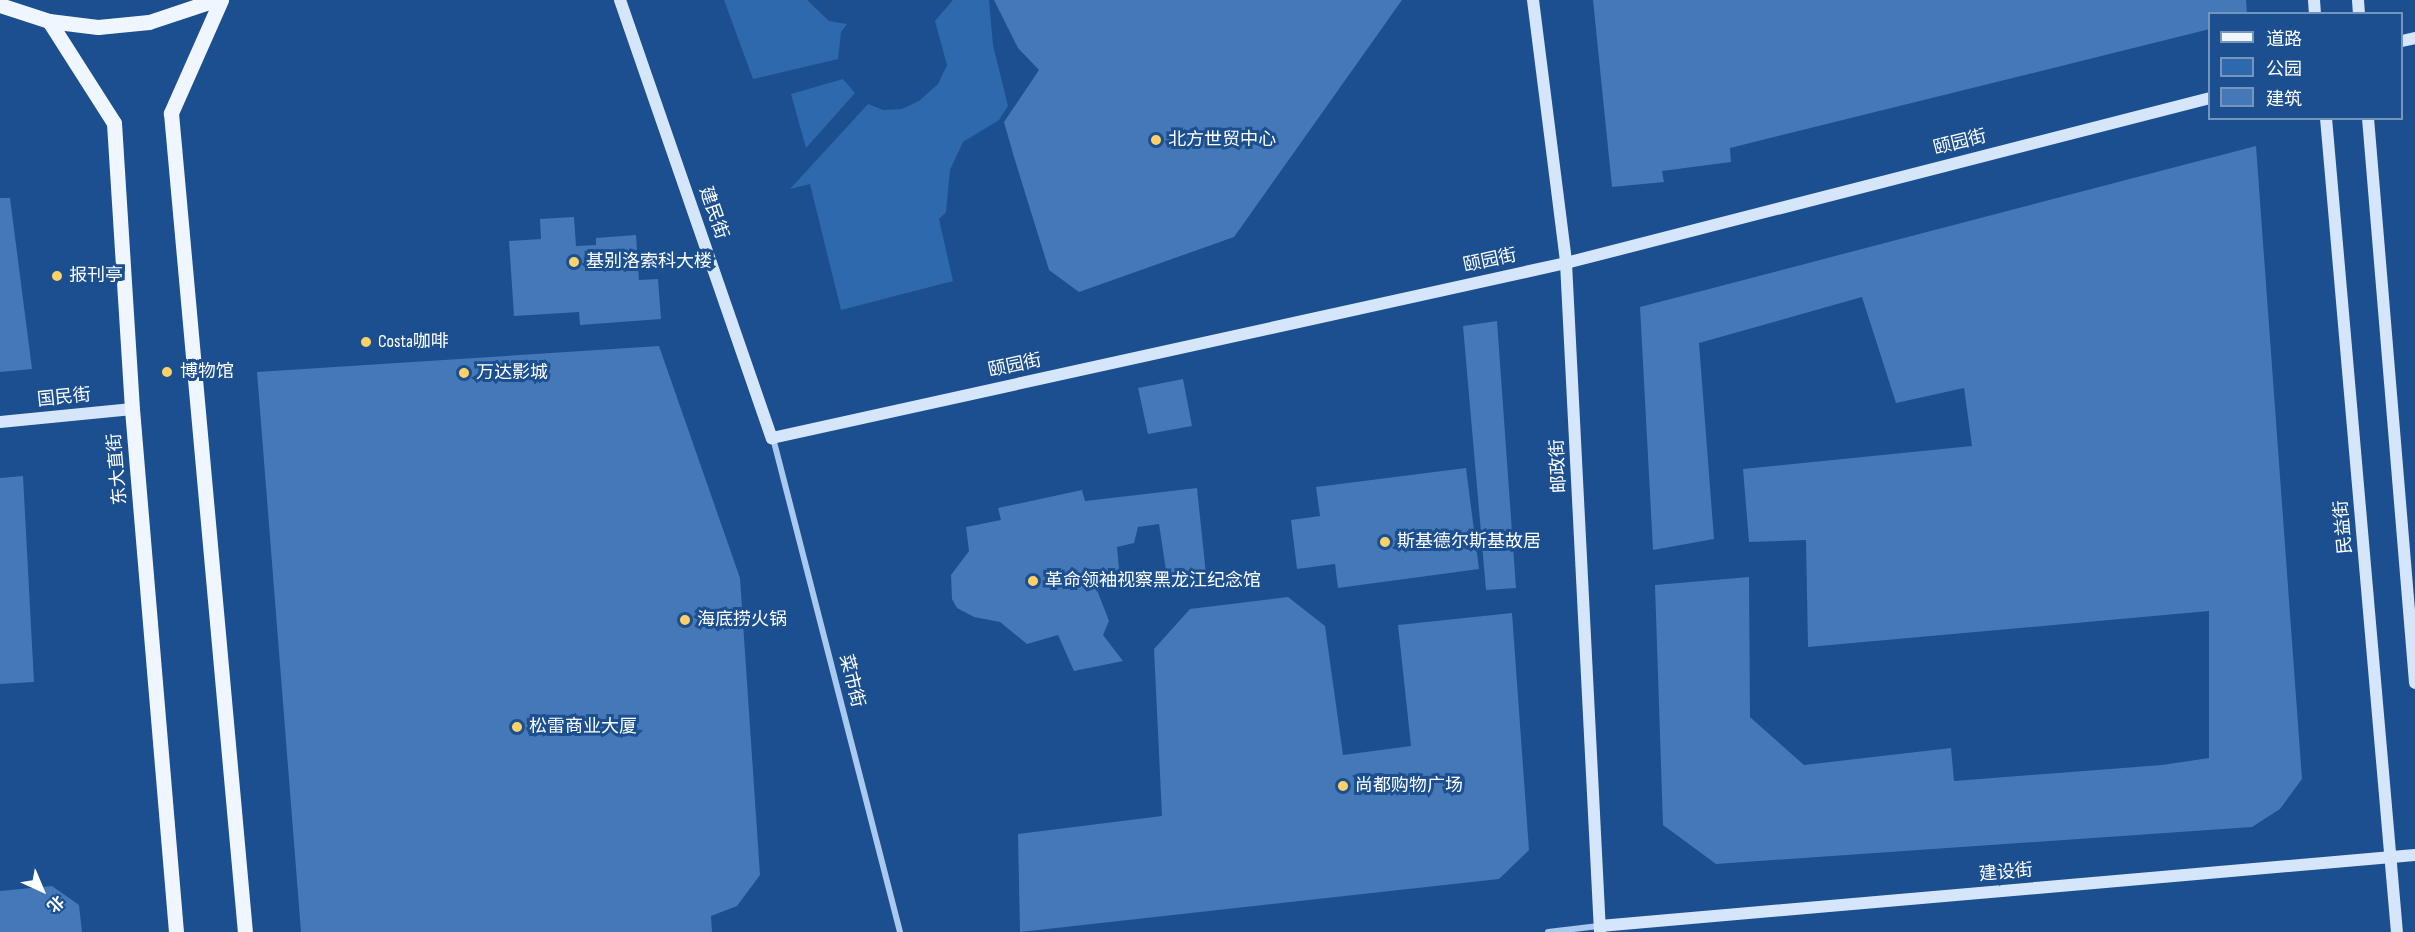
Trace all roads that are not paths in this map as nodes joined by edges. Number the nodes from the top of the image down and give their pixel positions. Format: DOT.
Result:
graph roads {
  1 [pos="215,0"];
  2 [pos="221,0"];
  3 [pos="620,0"];
  4 [pos="1533,0"];
  5 [pos="0,5"];
  6 [pos="49,21"];
  7 [pos="2208,99"];
  8 [pos="2326,120"];
  9 [pos="2368,120"];
  10 [pos="1566,263"];
  11 [pos="132,409"];
  12 [pos="0,422"];
  13 [pos="772,438"];
  14 [pos="2415,683"];
  15 [pos="2415,855"];
  16 [pos="2392,858"];
  17 [pos="1600,929"];
  18 [pos="176,932"];
  19 [pos="245,932"];
  20 [pos="900,932"];
  21 [pos="1548,932"];
  22 [pos="2397,932"];
  1 -- 6 [label="main road"];
  2 -- 19 [label="main road"];
  3 -- 13 [label="street, 建民街"];
  4 -- 10 [label="street, 邮政街"];
  5 -- 6 [label="main road"];
  6 -- 11 [label="main road, 东大直街"];
  7 -- 10 [label="street, 颐园街"];
  8 -- 16 [label="street, 民益街"];
  9 -- 14 [label="street"];
  10 -- 13 [label="street, 颐园街"];
  10 -- 17 [label="street, 邮政街"];
  11 -- 12 [label="street, 国民街"];
  11 -- 18 [label="main road, 东大直街"];
  13 -- 20 [label="street, 菜市街"];
  15 -- 16 [label="street, 建设街"];
  16 -- 17 [label="street, 建设街"];
  16 -- 22 [label="street, 民益街"];
  17 -- 21 [label="street"];
}
